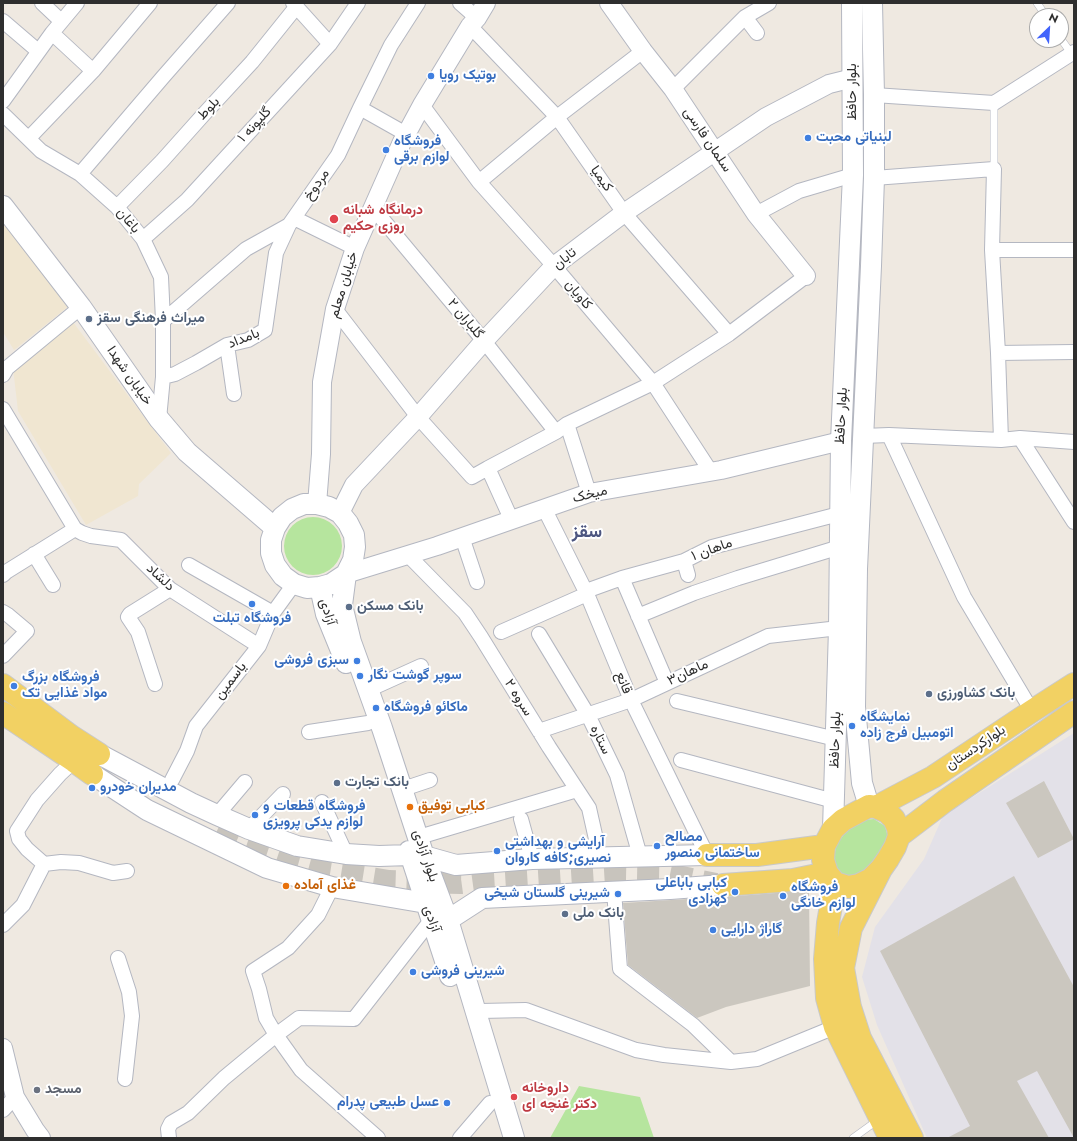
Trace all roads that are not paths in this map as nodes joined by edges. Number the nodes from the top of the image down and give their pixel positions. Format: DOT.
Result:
graph roads {
  1 [pos="42,3"];
  2 [pos="77,3"];
  3 [pos="150,3"];
  4 [pos="228,3"];
  5 [pos="358,3"];
  6 [pos="418,3"];
  7 [pos="460,3"];
  8 [pos="609,3"];
  9 [pos="769,3"];
  10 [pos="852,3"];
  11 [pos="872,3"];
  12 [pos="295,5"];
  13 [pos="478,16"];
  14 [pos="745,17"];
  15 [pos="3,21"];
  16 [pos="61,21"];
  17 [pos="52,32"];
  18 [pos="757,33"];
  19 [pos="330,44"];
  20 [pos="38,51"];
  21 [pos="643,51"];
  22 [pos="1073,55"];
  23 [pos="94,71"];
  24 [pos="853,78"];
  25 [pos="673,89"];
  26 [pos="874,96"];
  27 [pos="3,101"];
  28 [pos="994,103"];
  29 [pos="422,105"];
  30 [pos="360,108"];
  31 [pos="3,114"];
  32 [pos="557,117"];
  33 [pos="399,130"];
  34 [pos="29,138"];
  35 [pos="714,152"];
  36 [pos="994,169"];
  37 [pos="80,174"];
  38 [pos="853,175"];
  39 [pos="874,178"];
  40 [pos="479,182"];
  41 [pos="3,206"];
  42 [pos="117,207"];
  43 [pos="373,208"];
  44 [pos="624,213"];
  45 [pos="756,214"];
  46 [pos="292,222"];
  47 [pos="143,239"];
  48 [pos="355,248"];
  49 [pos="992,250"];
  50 [pos="1074,250"];
  51 [pos="554,266"];
  52 [pos="806,276"];
  53 [pos="81,307"];
  54 [pos="335,309"];
  55 [pos="163,320"];
  56 [pos="729,334"];
  57 [pos="484,341"];
  58 [pos="227,345"];
  59 [pos="1074,352"];
  60 [pos="998,353"];
  61 [pos="4,368"];
  62 [pos="163,377"];
  63 [pos="652,383"];
  64 [pos="234,394"];
  65 [pos="3,409"];
  66 [pos="418,417"];
  67 [pos="159,419"];
  68 [pos="561,428"];
  69 [pos="889,435"];
  70 [pos="863,436"];
  71 [pos="1020,438"];
  72 [pos="1001,440"];
  73 [pos="841,441"];
  74 [pos="1074,442"];
  75 [pos="488,468"];
  76 [pos="712,472"];
  77 [pos="589,493"];
  78 [pos="317,504"];
  79 [pos="544,508"];
  80 [pos="340,514"];
  81 [pos="839,514"];
  82 [pos="512,521"];
  83 [pos="1074,522"];
  84 [pos="275,528"];
  85 [pos="75,529"];
  86 [pos="462,537"];
  87 [pos="840,547"];
  88 [pos="34,554"];
  89 [pos="408,555"];
  90 [pos="684,561"];
  91 [pos="189,565"];
  92 [pos="346,574"];
  93 [pos="3,575"];
  94 [pos="688,576"];
  95 [pos="622,578"];
  96 [pos="477,582"];
  97 [pos="294,584"];
  98 [pos="53,585"];
  99 [pos="320,588"];
  100 [pos="170,589"];
  101 [pos="587,592"];
  102 [pos="6,613"];
  103 [pos="273,613"];
  104 [pos="638,616"];
  105 [pos="839,628"];
  106 [pos="501,632"];
  107 [pos="539,634"];
  108 [pos="259,646"];
  109 [pos="3,656"];
  110 [pos="421,666"];
  111 [pos="667,683"];
  112 [pos="155,684"];
  113 [pos="1074,684"];
  114 [pos="3,685"];
  115 [pos="368,690"];
  116 [pos="631,700"];
  117 [pos="677,701"];
  118 [pos="1032,711"];
  119 [pos="1074,712"];
  120 [pos="3,713"];
  121 [pos="588,715"];
  122 [pos="368,723"];
  123 [pos="539,731"];
  124 [pos="309,732"];
  125 [pos="836,739"];
  126 [pos="74,760"];
  127 [pos="681,760"];
  128 [pos="95,764"];
  129 [pos="172,780"];
  130 [pos="430,780"];
  131 [pos="245,782"];
  132 [pos="919,784"];
  133 [pos="402,789"];
  134 [pos="577,790"];
  135 [pos="283,794"];
  136 [pos="834,801"];
  137 [pos="322,802"];
  138 [pos="873,806"];
  139 [pos="932,811"];
  140 [pos="217,815"];
  141 [pos="521,819"];
  142 [pos="249,829"];
  143 [pos="899,836"];
  144 [pos="419,837"];
  145 [pos="828,837"];
  146 [pos="346,854"];
  147 [pos="417,855"];
  148 [pos="708,855"];
  149 [pos="640,856"];
  150 [pos="600,857"];
  151 [pos="532,859"];
  152 [pos="44,864"];
  153 [pos="881,869"];
  154 [pos="128,871"];
  155 [pos="831,878"];
  156 [pos="723,885"];
  157 [pos="332,887"];
  158 [pos="614,892"];
  159 [pos="435,914"];
  160 [pos="3,925"];
  161 [pos="118,958"];
  162 [pos="476,1014"];
  163 [pos="835,1027"];
  164 [pos="276,1035"];
  165 [pos="3,1048"];
  166 [pos="731,1062"];
  167 [pos="125,1079"];
  168 [pos="15,1097"];
  169 [pos="490,1102"];
  170 [pos="3,1110"];
  171 [pos="880,1119"];
  172 [pos="41,1138"];
  173 [pos="169,1138"];
  174 [pos="378,1138"];
  175 [pos="460,1138"];
  176 [pos="500,1138"];
  177 [pos="514,1138"];
  178 [pos="853,1138"];
  179 [pos="890,1138"];
  180 [pos="912,1138"];
  1 -- 16 [label="street"];
  2 -- 16 [label="street"];
  3 -- 23 [label="street"];
  4 -- 37 [label="street"];
  5 -- 19 [label="street, گلپونه ۱"];
  6 -- 30 [label="street, مردوخ"];
  7 -- 13 [label="street, کیمیا"];
  8 -- 21 [label="street, سلمان فارسی"];
  9 -- 14 [label="street"];
  10 -- 24 [label="main road, بلوار حافظ"];
  11 -- 26 [label="main road, بلوار حافظ"];
  12 -- 19 [label="street"];
  12 -- 42 [label="street, بلوط"];
  13 -- 29 [label="street, خیابان معلم"];
  13 -- 32 [label="street, کیمیا"];
  14 -- 18 [label="street"];
  14 -- 25 [label="street"];
  15 -- 20 [label="street"];
  16 -- 17 [label="street"];
  17 -- 20 [label="street"];
  17 -- 23 [label="street"];
  19 -- 47 [label="street, گلپونه ۱"];
  20 -- 27 [label="street"];
  21 -- 25 [label="street, سلمان فارسی"];
  21 -- 32 [label="street"];
  22 -- 28 [label="street"];
  23 -- 34 [label="street"];
  24 -- 35 [label="street, تابان"];
  24 -- 38 [label="main road, بلوار حافظ"];
  25 -- 35 [label="street, سلمان فارسی"];
  26 -- 28 [label="street"];
  26 -- 39 [label="main road, بلوار حافظ"];
  28 -- 36 [label="lane"];
  29 -- 40 [label="street, کاویان"];
  29 -- 43 [label="street, خیابان معلم"];
  30 -- 33 [label="street"];
  30 -- 46 [label="street, مردوخ"];
  31 -- 34 [label="street, باغان"];
  32 -- 40 [label="street"];
  32 -- 44 [label="street, کیمیا"];
  34 -- 37 [label="street, باغان"];
  35 -- 44 [label="street, تابان"];
  35 -- 45 [label="street, سلمان فارسی"];
  36 -- 39 [label="street"];
  36 -- 49 [label="street"];
  37 -- 42 [label="street, باغان"];
  38 -- 45 [label="street"];
  38 -- 73 [label="main road, بلوار حافظ"];
  39 -- 70 [label="main road, بلوار حافظ"];
  40 -- 51 [label="street, کاویان"];
  41 -- 53 [label="main road, خیابان شهدا"];
  42 -- 47 [label="street, باغان"];
  43 -- 48 [label="street, خیابان معلم"];
  43 -- 57 [label="street, گلباران ۲"];
  44 -- 51 [label="street, تابان"];
  44 -- 56 [label="street, کیمیا"];
  45 -- 52 [label="street, سلمان فارسی"];
  46 -- 48 [label="street"];
  46 -- 55 [label="street, مردوخ"];
  46 -- 58 [label="street, بامداد"];
  47 -- 55 [label="street, باغان"];
  48 -- 54 [label="street, خیابان معلم"];
  49 -- 50 [label="street"];
  49 -- 60 [label="street"];
  51 -- 57 [label="street, تابان"];
  51 -- 63 [label="street, کاویان"];
  52 -- 56 [label="street"];
  53 -- 61 [label="street"];
  53 -- 67 [label="main road, خیابان شهدا"];
  54 -- 66 [label="street"];
  54 -- 78 [label="street, خیابان معلم"];
  55 -- 62 [label="street, باغان"];
  56 -- 63 [label="street"];
  57 -- 66 [label="street, تابان"];
  57 -- 68 [label="street, گلباران ۲"];
  58 -- 62 [label="street, بامداد"];
  58 -- 64 [label="street"];
  59 -- 60 [label="street"];
  60 -- 72 [label="street"];
  62 -- 67 [label="street"];
  63 -- 68 [label="street"];
  63 -- 76 [label="street, کاویان"];
  65 -- 85 [label="street"];
  66 -- 75 [label="street"];
  66 -- 80 [label="street, تابان"];
  67 -- 84 [label="main road, خیابان شهدا"];
  68 -- 75 [label="street"];
  68 -- 77 [label="street"];
  69 -- 70 [label="street"];
  69 -- 72 [label="street"];
  69 -- 118 [label="street"];
  70 -- 138 [label="main road, بلوار حافظ"];
  71 -- 72 [label="street"];
  71 -- 74 [label="street"];
  71 -- 83 [label="street"];
  73 -- 76 [label="street, میخک"];
  73 -- 81 [label="main road, بلوار حافظ"];
  75 -- 82 [label="street"];
  76 -- 77 [label="street, میخک"];
  77 -- 79 [label="street, میخک"];
  78 -- 80 [label="main road"];
  78 -- 84 [label="main road"];
  79 -- 82 [label="street, میخک"];
  79 -- 101 [label="street, قانع"];
  80 -- 92 [label="main road"];
  81 -- 87 [label="main road, بلوار حافظ"];
  81 -- 90 [label="street, ماهان ۱"];
  82 -- 86 [label="street, میخک"];
  84 -- 97 [label="main road"];
  85 -- 88 [label="street"];
  85 -- 100 [label="street, دلشاد"];
  86 -- 89 [label="street, میخک"];
  86 -- 96 [label="street"];
  87 -- 104 [label="street"];
  87 -- 105 [label="main road, بلوار حافظ"];
  88 -- 93 [label="street"];
  88 -- 98 [label="street"];
  89 -- 92 [label="street, میخک"];
  89 -- 123 [label="street, سروه ۲"];
  90 -- 94 [label="street"];
  90 -- 95 [label="street, ماهان ۱"];
  91 -- 103 [label="street"];
  92 -- 99 [label="main road"];
  92 -- 115 [label="main road, بلوار آزادی"];
  95 -- 101 [label="street, ماهان ۱"];
  95 -- 104 [label="street"];
  97 -- 99 [label="main road"];
  97 -- 103 [label="street, یاسمین"];
  99 -- 122 [label="main road, آزادی"];
  100 -- 108 [label="street, دلشاد"];
  100 -- 112 [label="street"];
  101 -- 106 [label="street, ماهان ۱"];
  101 -- 116 [label="street, قانع"];
  102 -- 109 [label="street"];
  103 -- 108 [label="street, یاسمین"];
  104 -- 111 [label="street"];
  105 -- 111 [label="street, ماهان۳"];
  105 -- 125 [label="main road, بلوار حافظ"];
  107 -- 121 [label="street, ستاره"];
  108 -- 129 [label="street, یاسمین"];
  110 -- 115 [label="street"];
  111 -- 116 [label="street, ماهان۳"];
  113 -- 118 [label="main road, بلوارکردستان"];
  114 -- 128 [label="main road"];
  115 -- 133 [label="main road, بلوار آزادی"];
  116 -- 121 [label="street, ماهان۳"];
  116 -- 148 [label="street, قانع"];
  117 -- 125 [label="street"];
  118 -- 132 [label="main road, بلوارکردستان"];
  119 -- 139 [label="main road, بلوارکردستان"];
  120 -- 126 [label="main road"];
  121 -- 123 [label="street, ماهان۳"];
  121 -- 149 [label="street, ستاره"];
  122 -- 124 [label="street"];
  122 -- 147 [label="main road, آزادی"];
  123 -- 134 [label="street, سروه ۲"];
  125 -- 136 [label="main road, بلوار حافظ"];
  126 -- 128 [label="main road"];
  126 -- 152 [label="street"];
  127 -- 136 [label="street"];
  128 -- 140 [label="main road"];
  128 -- 157 [label="main road"];
  130 -- 133 [label="street"];
  131 -- 140 [label="street"];
  132 -- 138 [label="main road, بلوارکردستان"];
  132 -- 139 [label="main road"];
  133 -- 144 [label="main road, بلوار آزادی"];
  134 -- 144 [label="street"];
  134 -- 150 [label="street, سروه ۲"];
  135 -- 142 [label="street"];
  136 -- 145 [label="main road, بلوار حافظ"];
  137 -- 146 [label="street"];
  138 -- 143 [label="main road"];
  138 -- 145 [label="main road"];
  139 -- 143 [label="main road, بلوارکردستان"];
  140 -- 142 [label="main road"];
  141 -- 151 [label="street"];
  142 -- 146 [label="main road"];
  143 -- 153 [label="main road"];
  144 -- 147 [label="main road, بلوار آزادی"];
  145 -- 148 [label="main road"];
  145 -- 155 [label="main road"];
  146 -- 147 [label="main road"];
  147 -- 151 [label="main road"];
  147 -- 159 [label="main road, آزادی"];
  147 -- 159 [label="main road, بلوار آزادی"];
  148 -- 149 [label="main road"];
  149 -- 150 [label="main road"];
  150 -- 151 [label="main road"];
  152 -- 154 [label="street"];
  152 -- 160 [label="street"];
  153 -- 155 [label="main road"];
  153 -- 180 [label="main road"];
  155 -- 156 [label="main road"];
  155 -- 163 [label="main road"];
  156 -- 158 [label="main road"];
  157 -- 159 [label="main road"];
  157 -- 164 [label="street"];
  158 -- 159 [label="main road"];
  158 -- 166 [label="street"];
  159 -- 162 [label="main road, بلوار آزادی"];
  159 -- 164 [label="street"];
  159 -- 169 [label="main road, آزادی"];
  161 -- 167 [label="street"];
  162 -- 166 [label="street"];
  162 -- 177 [label="main road, بلوار آزادی"];
  163 -- 166 [label="street"];
  163 -- 171 [label="main road"];
  164 -- 173 [label="street"];
  164 -- 174 [label="street"];
  165 -- 168 [label="street"];
  168 -- 170 [label="street"];
  168 -- 172 [label="street"];
  169 -- 175 [label="street"];
  169 -- 176 [label="main road, آزادی"];
  171 -- 178 [label="lane"];
  171 -- 179 [label="main road"];
}
